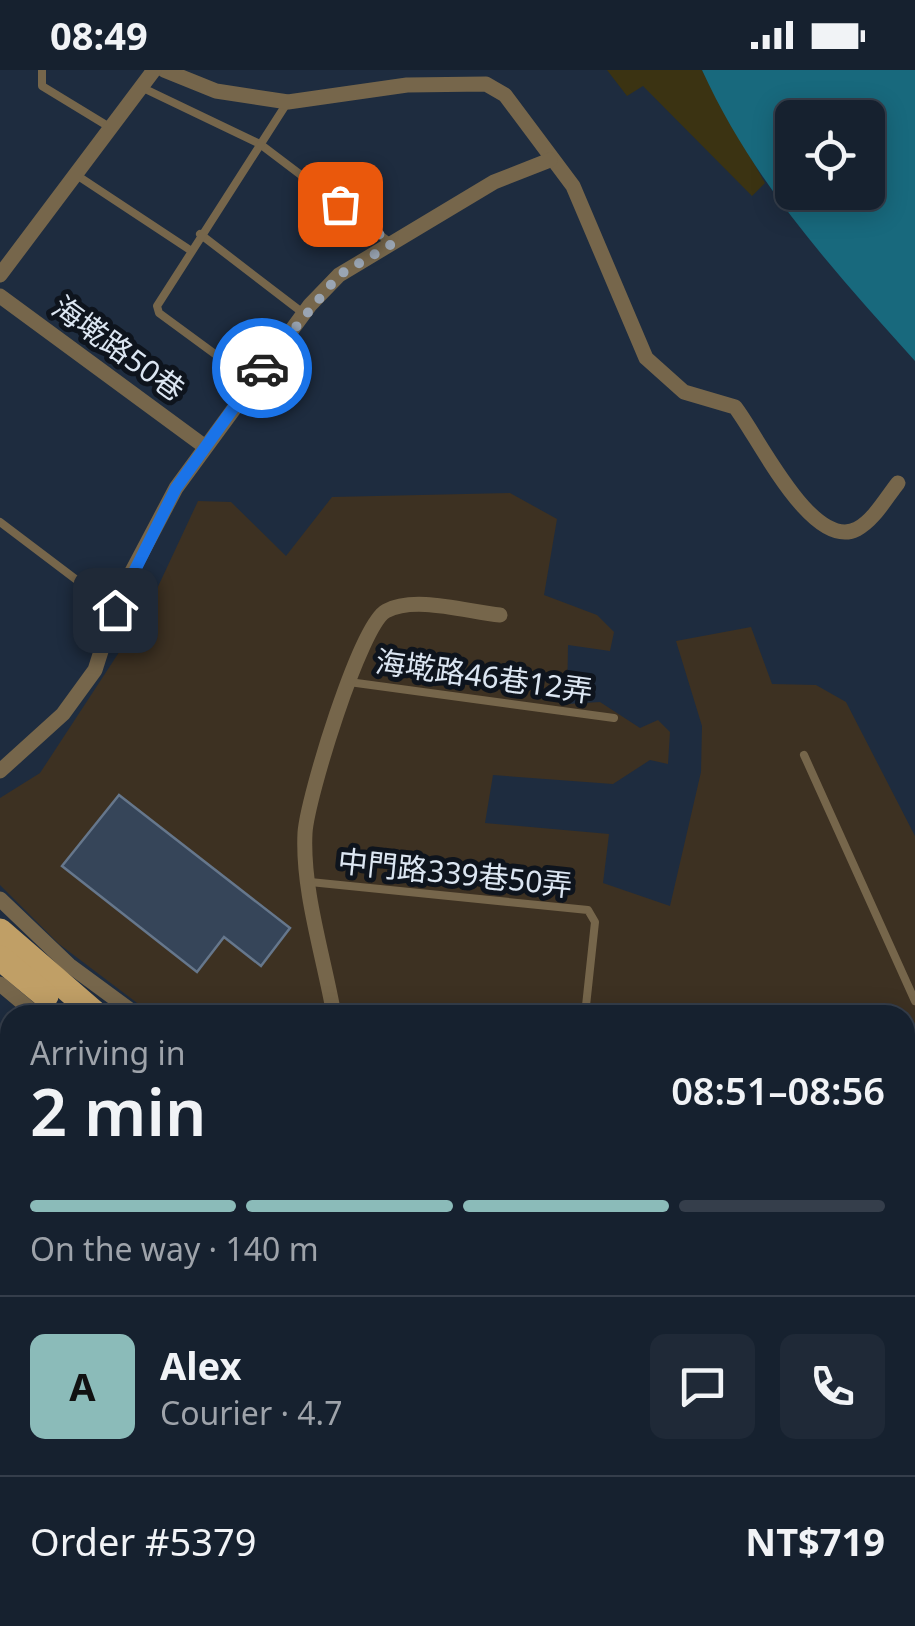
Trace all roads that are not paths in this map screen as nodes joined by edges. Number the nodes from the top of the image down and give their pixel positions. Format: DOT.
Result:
graph roads {
  1 [pos="42,70"];
  2 [pos="154,70"];
  3 [pos="164,70"];
  4 [pos="141,88"];
  5 [pos="288,102"];
  6 [pos="111,128"];
  7 [pos="260,144"];
  8 [pos="550,160"];
  9 [pos="78,176"];
  10 [pos="200,234"];
  11 [pos="392,244"];
  12 [pos="190,250"];
  13 [pos="0,275"];
  14 [pos="0,296"];
  15 [pos="304,313"];
  16 [pos="253,382"];
  17 [pos="204,446"];
  18 [pos="898,483"];
  19 [pos="0,522"];
  20 [pos="115,610"];
  21 [pos="500,615"];
  22 [pos="349,682"];
  23 [pos="614,718"];
  24 [pos="804,755"];
  25 [pos="0,771"];
  26 [pos="310,882"];
  27 [pos="0,899"];
  28 [pos="0,932"];
  29 [pos="0,958"];
  30 [pos="0,984"];
  31 [pos="915,1001"];
  32 [pos="25,1005"];
  33 [pos="58,1005"];
  34 [pos="85,1005"];
  35 [pos="124,1005"];
  36 [pos="332,1005"];
  37 [pos="586,1005"];
  1 -- 6 [label="lane"];
  2 -- 4 [label="street"];
  3 -- 5 [label="street"];
  4 -- 6 [label="street"];
  4 -- 7 [label="lane"];
  5 -- 7 [label="lane"];
  5 -- 8 [label="street"];
  6 -- 9 [label="street"];
  7 -- 10 [label="lane"];
  7 -- 11 [label="lane"];
  8 -- 11 [label="street"];
  8 -- 18 [label="street"];
  9 -- 12 [label="lane"];
  9 -- 13 [label="street"];
  10 -- 12 [label="lane"];
  10 -- 15 [label="lane"];
  11 -- 15 [label="street"];
  12 -- 16 [label="lane"];
  14 -- 17 [label="street, 海墘路50巷"];
  15 -- 16 [label="street"];
  16 -- 17 [label="street"];
  17 -- 20 [label="street"];
  19 -- 20 [label="lane"];
  20 -- 25 [label="street"];
  21 -- 22 [label="street"];
  22 -- 23 [label="lane, 海墘路46巷12弄"];
  22 -- 26 [label="street"];
  24 -- 31 [label="lane"];
  26 -- 36 [label="street"];
  26 -- 37 [label="lane, 中門路339巷50弄"];
  27 -- 35 [label="street"];
  28 -- 34 [label="main road"];
  29 -- 33 [label="main road"];
  30 -- 32 [label="street"];
}
